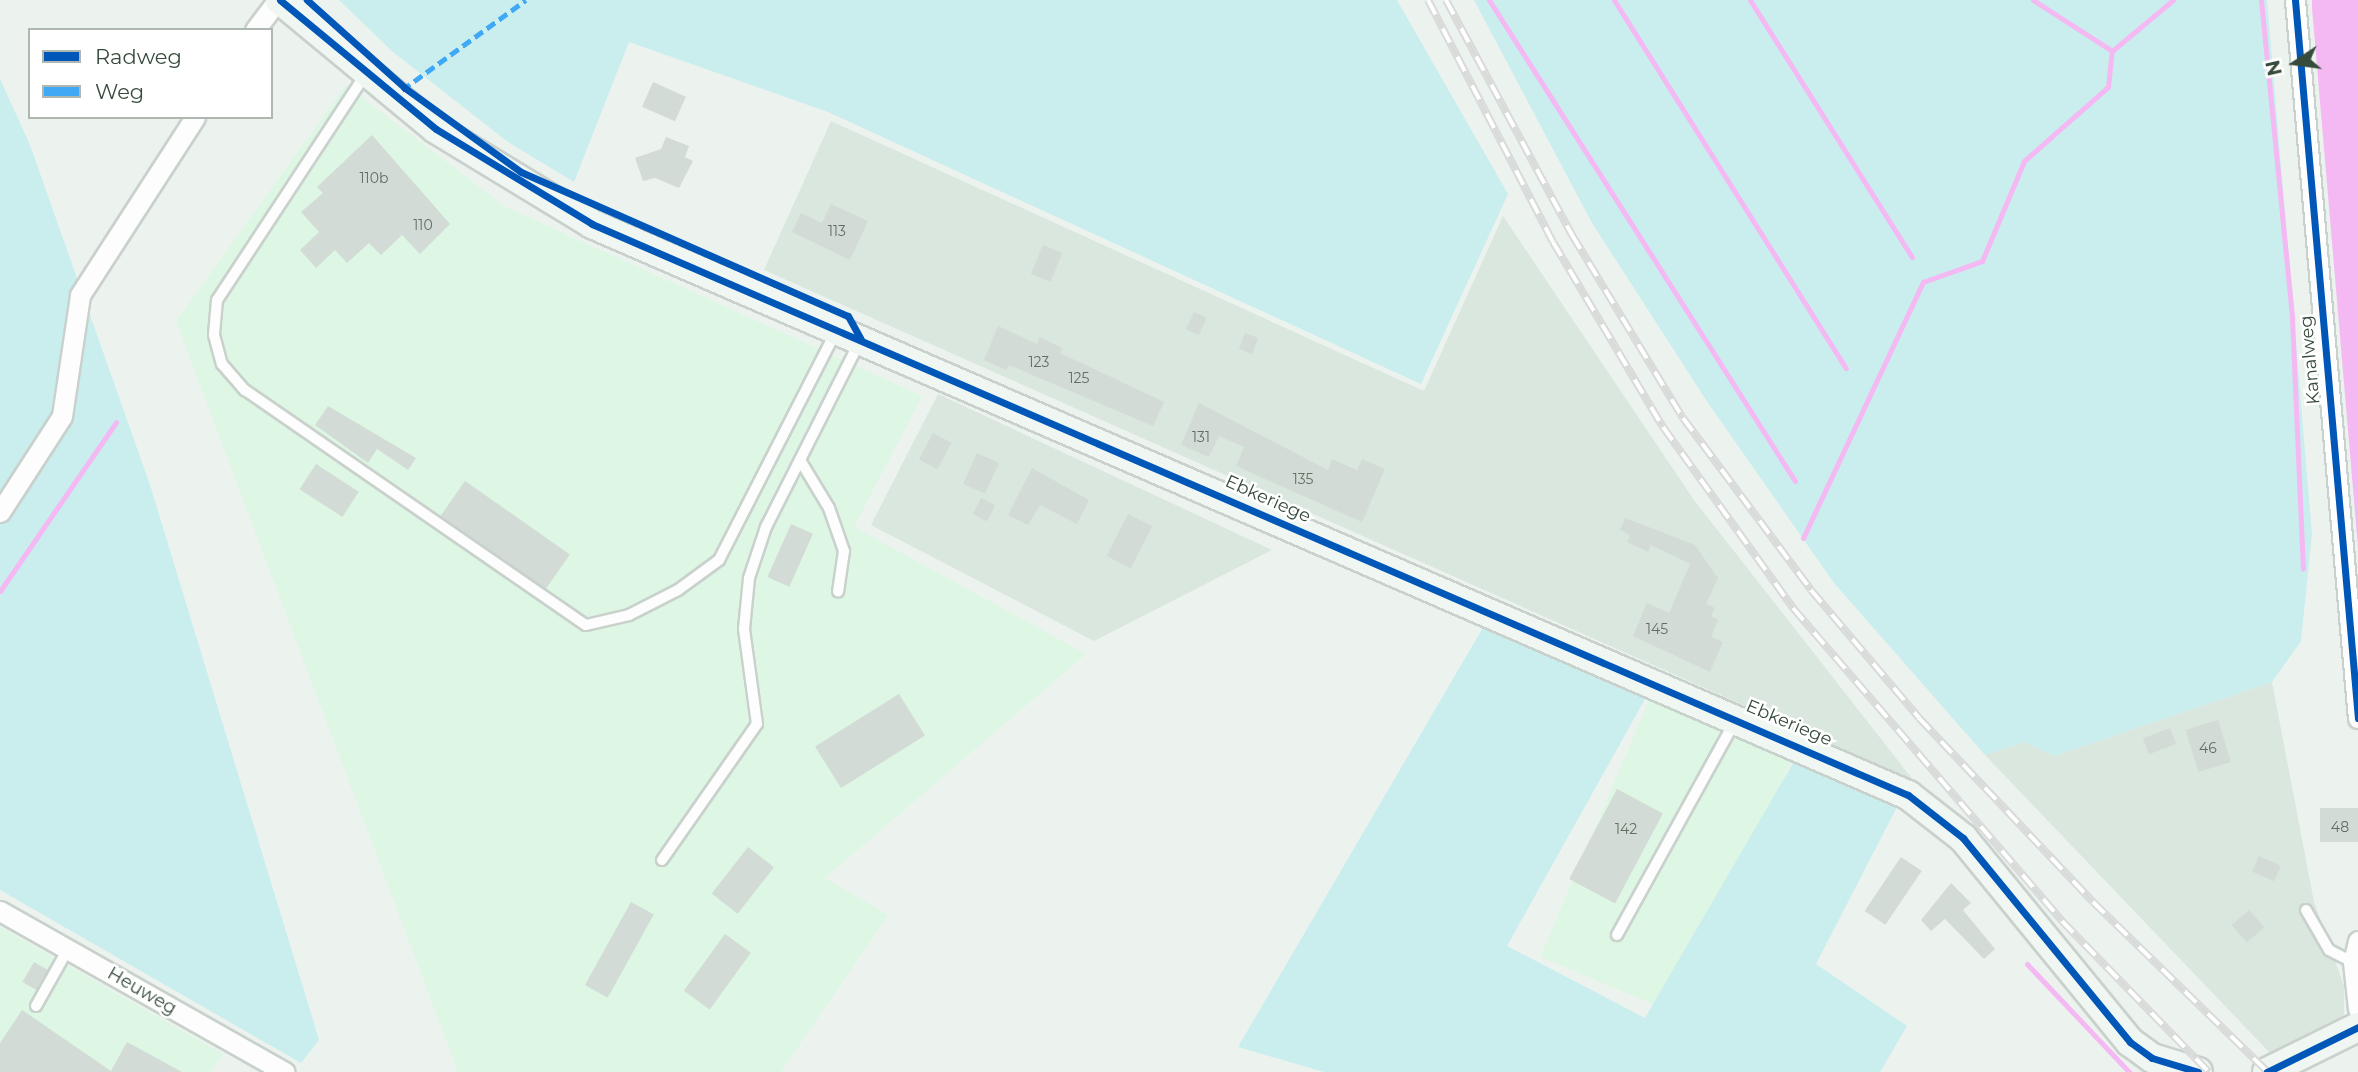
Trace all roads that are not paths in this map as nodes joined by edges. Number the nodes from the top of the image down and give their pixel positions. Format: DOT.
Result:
graph roads {
  1 [pos="279,0"];
  2 [pos="2295,0"];
  3 [pos="257,28"];
  4 [pos="365,75"];
  5 [pos="194,119"];
  6 [pos="849,334"];
  7 [pos="800,460"];
  8 [pos="0,512"];
  9 [pos="838,592"];
  10 [pos="1737,718"];
  11 [pos="2358,718"];
  12 [pos="662,860"];
  13 [pos="2306,910"];
  14 [pos="0,911"];
  15 [pos="1617,935"];
  16 [pos="2358,941"];
  17 [pos="68,949"];
  18 [pos="2353,962"];
  19 [pos="36,1006"];
  20 [pos="2358,1009"];
  21 [pos="2358,1027"];
  22 [pos="2170,1068"];
  23 [pos="285,1072"];
  24 [pos="2198,1072"];
  25 [pos="2267,1072"];
  1 -- 3 [label="street"];
  1 -- 4 [label="street, Ebkeriege"];
  2 -- 11 [label="street, Kanalweg"];
  4 -- 6 [label="street, Ebkeriege"];
  4 -- 6 [label="lane"];
  5 -- 8 [label="street"];
  6 -- 7 [label="lane"];
  6 -- 10 [label="street, Ebkeriege"];
  7 -- 9 [label="lane"];
  7 -- 12 [label="lane"];
  10 -- 15 [label="lane"];
  10 -- 22 [label="street, Ebkeriege"];
  13 -- 18 [label="lane"];
  14 -- 17 [label="street, Heuweg"];
  16 -- 18 [label="street"];
  17 -- 19 [label="lane"];
  17 -- 23 [label="street, Heuweg"];
  18 -- 20 [label="street"];
  21 -- 25 [label="street"];
  22 -- 24 [label="street, Ebkeriege"];
}
